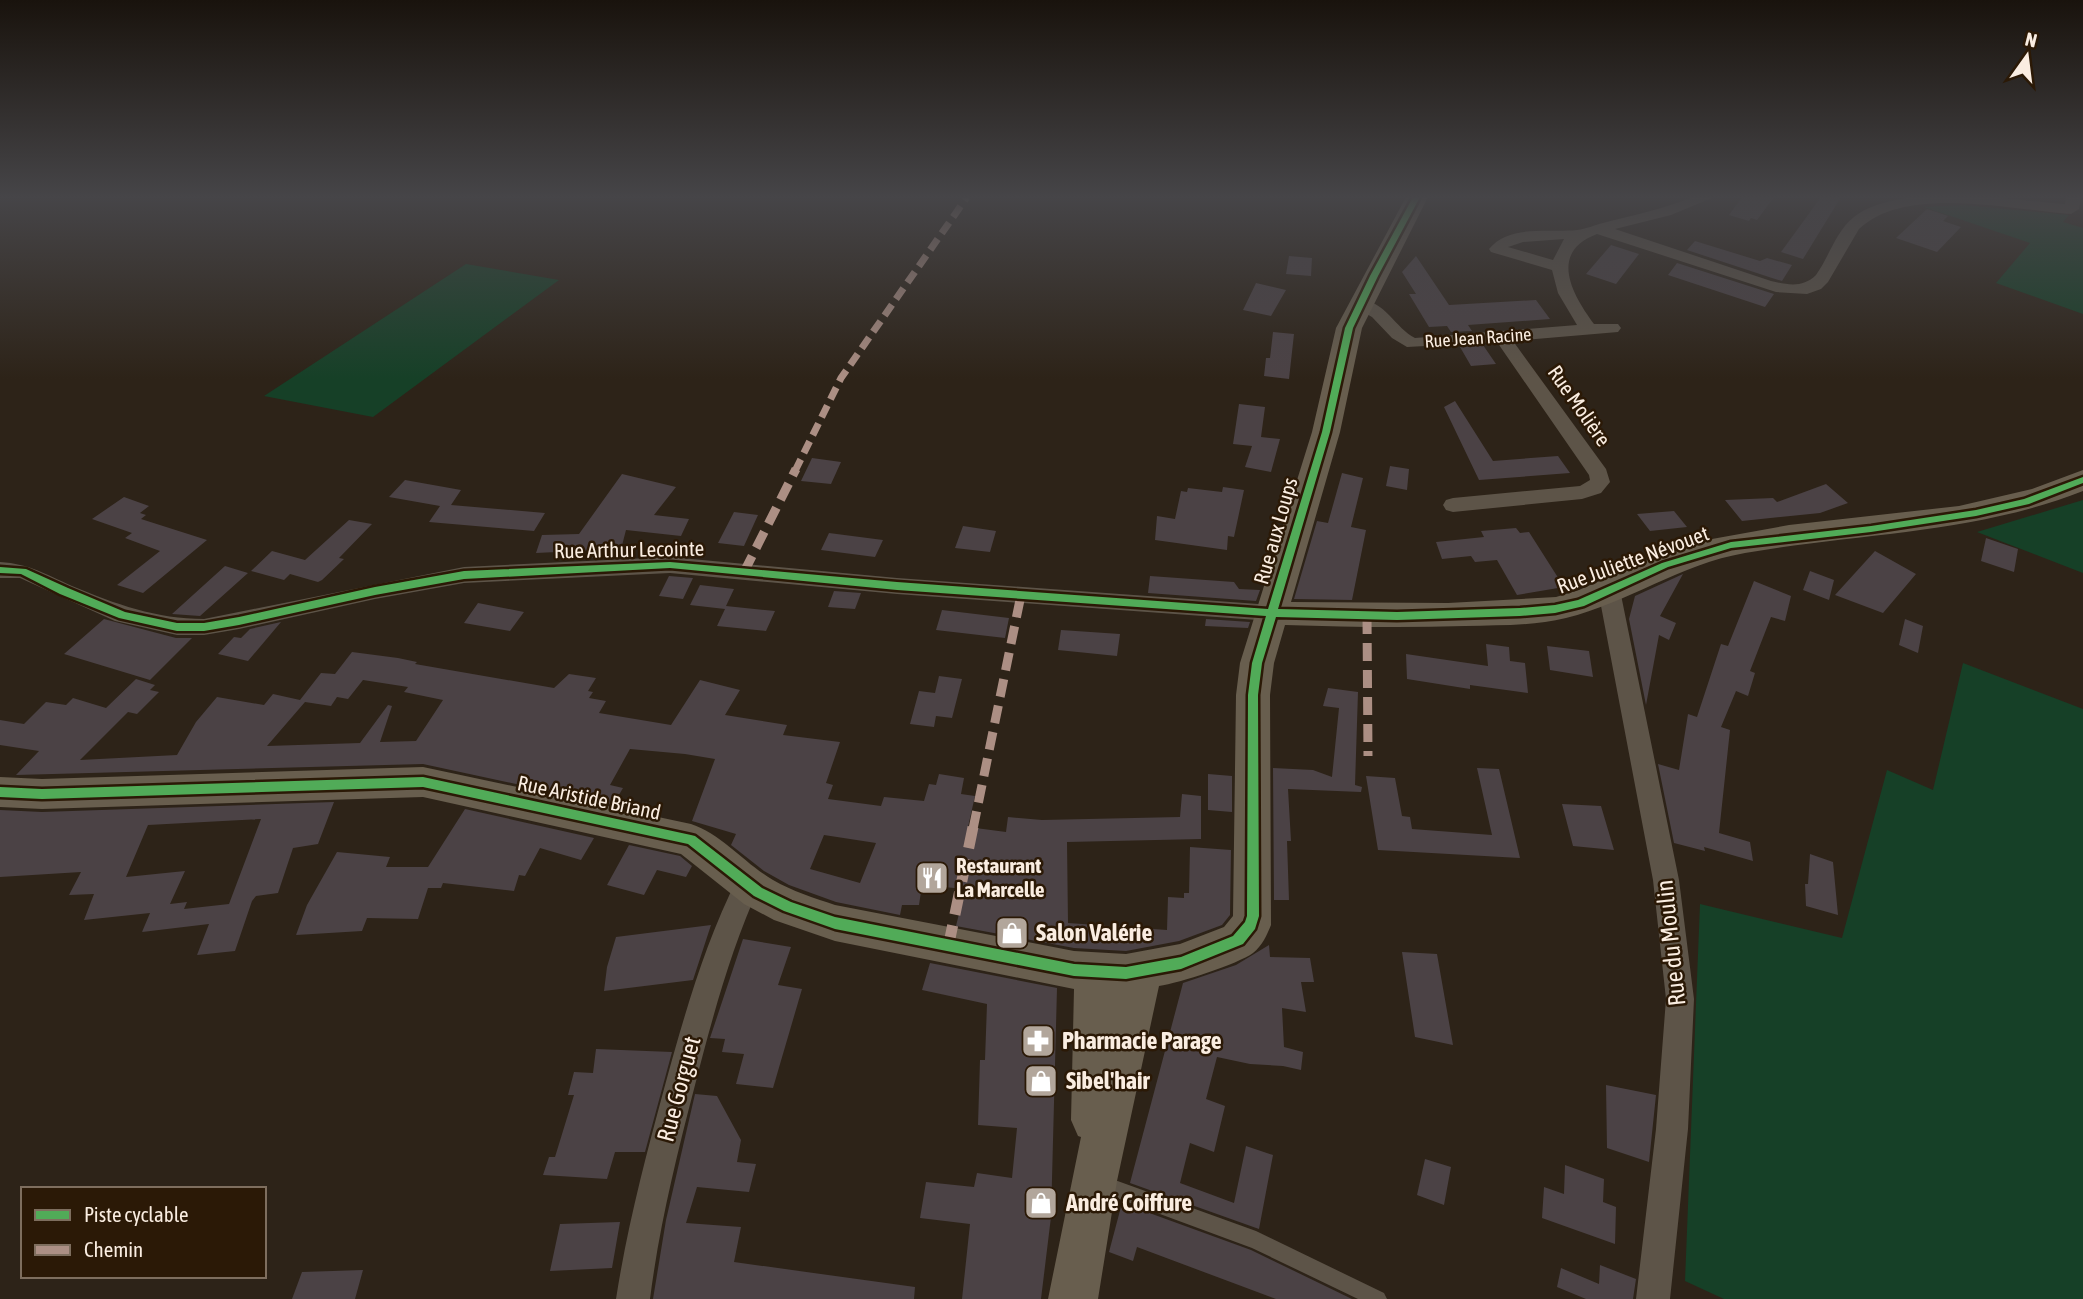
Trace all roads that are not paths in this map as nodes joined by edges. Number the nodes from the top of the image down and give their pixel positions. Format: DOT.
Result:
graph roads {
  1 [pos="1383,258"];
  2 [pos="1527,258"];
  3 [pos="1562,258"];
  4 [pos="1686,258"];
  5 [pos="1835,258"];
  6 [pos="1559,267"];
  7 [pos="1359,305"];
  8 [pos="1612,328"];
  9 [pos="1589,330"];
  10 [pos="1502,337"];
  11 [pos="2083,480"];
  12 [pos="1453,505"];
  13 [pos="0,570"];
  14 [pos="1609,590"];
  15 [pos="1272,613"];
  16 [pos="0,792"];
  17 [pos="747,885"];
  18 [pos="1142,971"];
  19 [pos="1095,972"];
  20 [pos="1094,1181"];
  21 [pos="633,1299"];
  22 [pos="1073,1299"];
  23 [pos="1378,1299"];
  24 [pos="1653,1299"];
  1 -- 7 [label="street, Rue aux Loups"];
  2 -- 6 [label="street"];
  3 -- 6 [label="street"];
  4 -- 5 [label="street"];
  6 -- 9 [label="street"];
  7 -- 10 [label="street, Rue Jean Racine"];
  7 -- 15 [label="street, Rue aux Loups"];
  8 -- 9 [label="street, Rue Jean Racine"];
  9 -- 10 [label="street, Rue Jean Racine"];
  10 -- 12 [label="street, Rue Molière"];
  11 -- 14 [label="street, Rue Juliette Névouet"];
  13 -- 15 [label="street, Rue Arthur Lecointe"];
  14 -- 15 [label="street, Rue Juliette Névouet"];
  14 -- 24 [label="street, Rue du Moulin"];
  15 -- 18 [label="street, Rue aux Loups"];
  16 -- 17 [label="street, Rue Aristide Briand"];
  17 -- 19 [label="street, Rue Aristide Briand"];
  17 -- 21 [label="street, Rue Gorguet"];
  18 -- 19 [label="street, Rue Aristide Briand"];
  18 -- 20 [label="street"];
  19 -- 20 [label="street"];
  20 -- 22 [label="street"];
  20 -- 23 [label="lane"];
}
